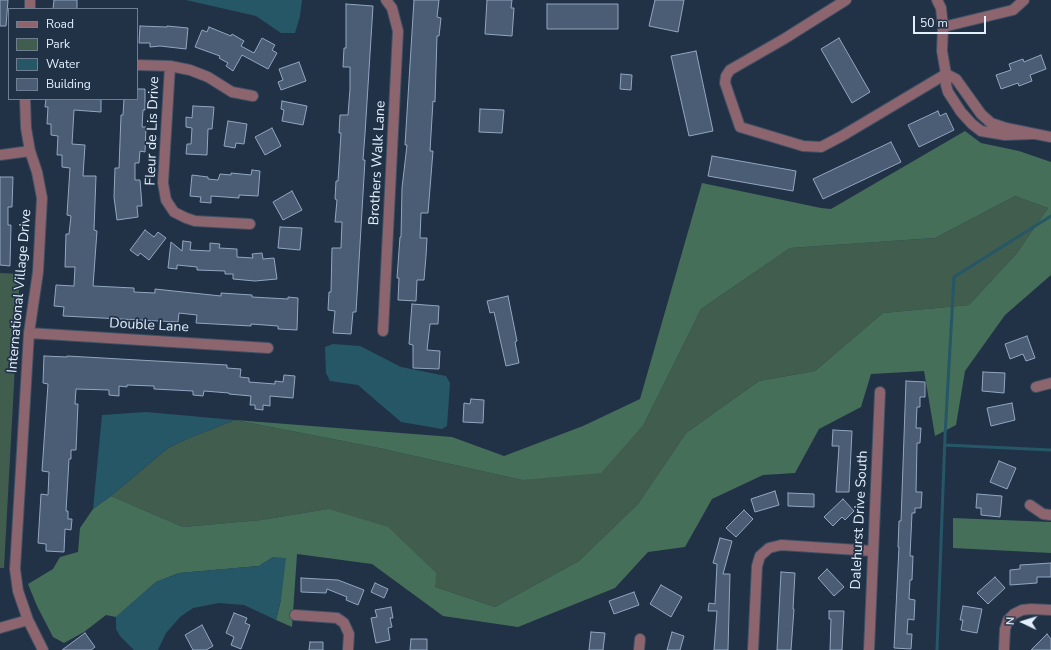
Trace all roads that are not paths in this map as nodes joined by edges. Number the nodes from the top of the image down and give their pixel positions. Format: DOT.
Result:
graph roads {
  1 [pos="386,0"];
  2 [pos="846,0"];
  3 [pos="937,0"];
  4 [pos="1024,0"];
  5 [pos="943,27"];
  6 [pos="138,65"];
  7 [pos="170,66"];
  8 [pos="946,74"];
  9 [pos="253,96"];
  10 [pos="25,100"];
  11 [pos="1033,134"];
  12 [pos="1051,137"];
  13 [pos="30,151"];
  14 [pos="0,155"];
  15 [pos="250,224"];
  16 [pos="383,331"];
  17 [pos="29,333"];
  18 [pos="268,348"];
  19 [pos="1051,383"];
  20 [pos="1036,387"];
  21 [pos="880,392"];
  22 [pos="1030,505"];
  23 [pos="1051,515"];
  24 [pos="873,550"];
  25 [pos="1051,610"];
  26 [pos="295,615"];
  27 [pos="28,620"];
  28 [pos="0,628"];
  29 [pos="640,639"];
  30 [pos="43,650"];
  31 [pos="348,650"];
  32 [pos="639,650"];
  33 [pos="753,650"];
  34 [pos="869,650"];
  35 [pos="1004,650"];
  1 -- 16 [label="street, Brothers Walk Lane"];
  2 -- 8 [label="street"];
  3 -- 5 [label="street"];
  4 -- 5 [label="street"];
  5 -- 8 [label="street"];
  6 -- 7 [label="street"];
  7 -- 9 [label="street"];
  7 -- 15 [label="street, Fleur de Lis Drive"];
  8 -- 11 [label="street"];
  8 -- 11 [label="street"];
  10 -- 13 [label="street, International Village Drive"];
  11 -- 12 [label="street"];
  13 -- 14 [label="street"];
  13 -- 17 [label="street, International Village Drive"];
  17 -- 18 [label="street, Double Lane"];
  17 -- 27 [label="street, International Village Drive"];
  19 -- 20 [label="street"];
  21 -- 24 [label="street, Dalehurst Drive South"];
  22 -- 23 [label="street"];
  24 -- 33 [label="street"];
  24 -- 34 [label="street, Dalehurst Drive South"];
  25 -- 35 [label="street"];
  26 -- 31 [label="street"];
  27 -- 28 [label="street"];
  27 -- 30 [label="street, International Village Drive"];
  29 -- 32 [label="street"];
}
